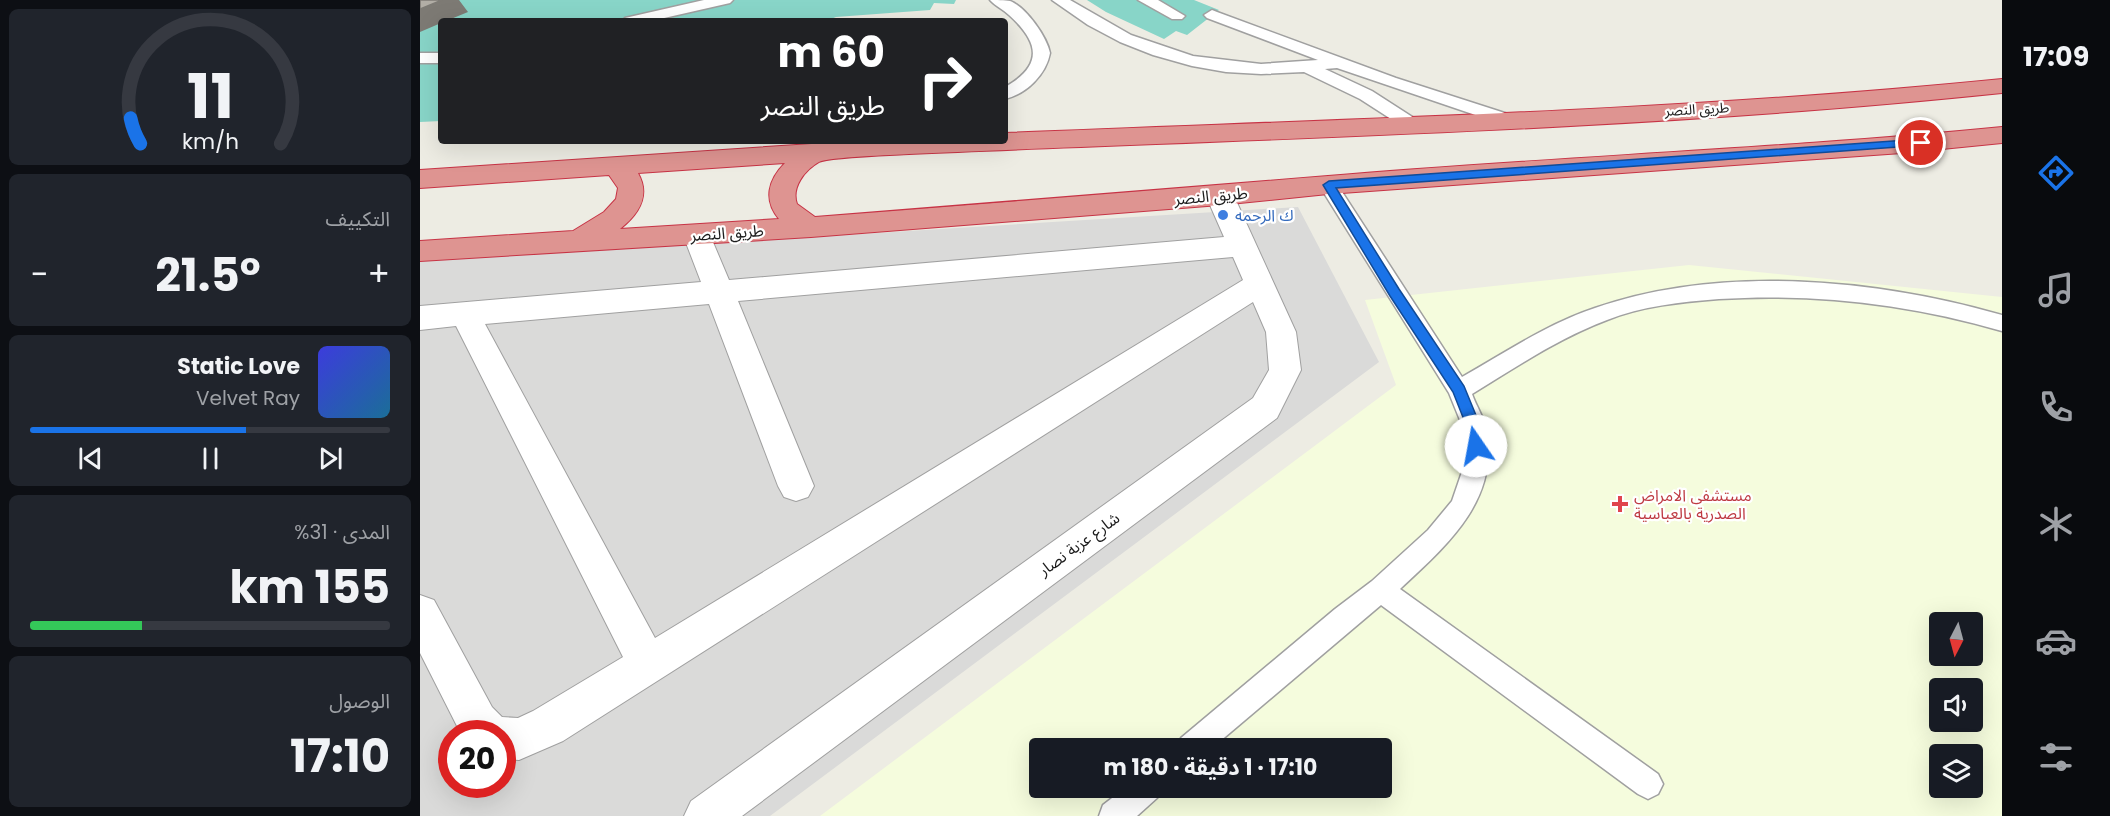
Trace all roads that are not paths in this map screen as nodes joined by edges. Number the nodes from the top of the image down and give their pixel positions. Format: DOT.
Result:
graph roads {
  1 [pos="725,0"];
  2 [pos="998,0"];
  3 [pos="1060,0"];
  4 [pos="1146,0"];
  5 [pos="1181,7"];
  6 [pos="644,18"];
  7 [pos="420,58"];
  8 [pos="438,58"];
  9 [pos="1338,62"];
  10 [pos="1306,67"];
  11 [pos="2002,86"];
  12 [pos="1008,92"];
  13 [pos="1508,120"];
  14 [pos="1411,124"];
  15 [pos="2002,135"];
  16 [pos="1008,140"];
  17 [pos="914,144"];
  18 [pos="800,150"];
  19 [pos="614,165"];
  20 [pos="420,179"];
  21 [pos="1329,185"];
  22 [pos="1220,196"];
  23 [pos="811,227"];
  24 [pos="697,236"];
  25 [pos="574,243"];
  26 [pos="1242,246"];
  27 [pos="420,251"];
  28 [pos="1259,284"];
  29 [pos="720,293"];
  30 [pos="465,315"];
  31 [pos="420,318"];
  32 [pos="2002,323"];
  33 [pos="1459,390"];
  34 [pos="796,486"];
  35 [pos="1381,590"];
  36 [pos="420,613"];
  37 [pos="647,663"];
  38 [pos="476,720"];
  39 [pos="1203,738"];
  40 [pos="516,739"];
  41 [pos="1648,784"];
  42 [pos="1135,798"];
  43 [pos="706,816"];
  44 [pos="1114,816"];
  1 -- 6 [label="lane"];
  2 -- 12 [label="lane"];
  3 -- 10 [label="lane"];
  4 -- 5 [label="lane"];
  7 -- 8 [label="lane"];
  9 -- 10 [label="lane"];
  9 -- 10 [label="lane"];
  9 -- 13 [label="lane"];
  10 -- 14 [label="lane"];
  11 -- 13 [label="highway, طريق النصر"];
  13 -- 14 [label="highway, طريق النصر"];
  14 -- 16 [label="highway, طريق النصر"];
  15 -- 21 [label="highway, طريق النصر"];
  17 -- 18 [label="highway, طريق النصر"];
  18 -- 19 [label="highway, طريق النصر"];
  18 -- 23 [label="highway"];
  19 -- 20 [label="highway, طريق النصر"];
  19 -- 25 [label="highway"];
  21 -- 22 [label="highway, طريق النصر"];
  21 -- 33 [label="lane"];
  22 -- 23 [label="highway, طريق النصر"];
  22 -- 26 [label="street, شارع عزبة نصار"];
  23 -- 24 [label="highway, طريق النصر"];
  24 -- 25 [label="highway, طريق النصر"];
  24 -- 29 [label="street"];
  25 -- 27 [label="highway, طريق النصر"];
  26 -- 28 [label="street, شارع عزبة نصار"];
  26 -- 29 [label="street"];
  28 -- 37 [label="street"];
  28 -- 43 [label="street, شارع عزبة نصار"];
  29 -- 30 [label="street"];
  29 -- 34 [label="street"];
  30 -- 31 [label="street"];
  30 -- 37 [label="street"];
  32 -- 33 [label="lane"];
  33 -- 35 [label="lane"];
  35 -- 39 [label="lane"];
  35 -- 41 [label="lane"];
  36 -- 38 [label="street"];
  37 -- 40 [label="street"];
  42 -- 44 [label="lane"];
}
